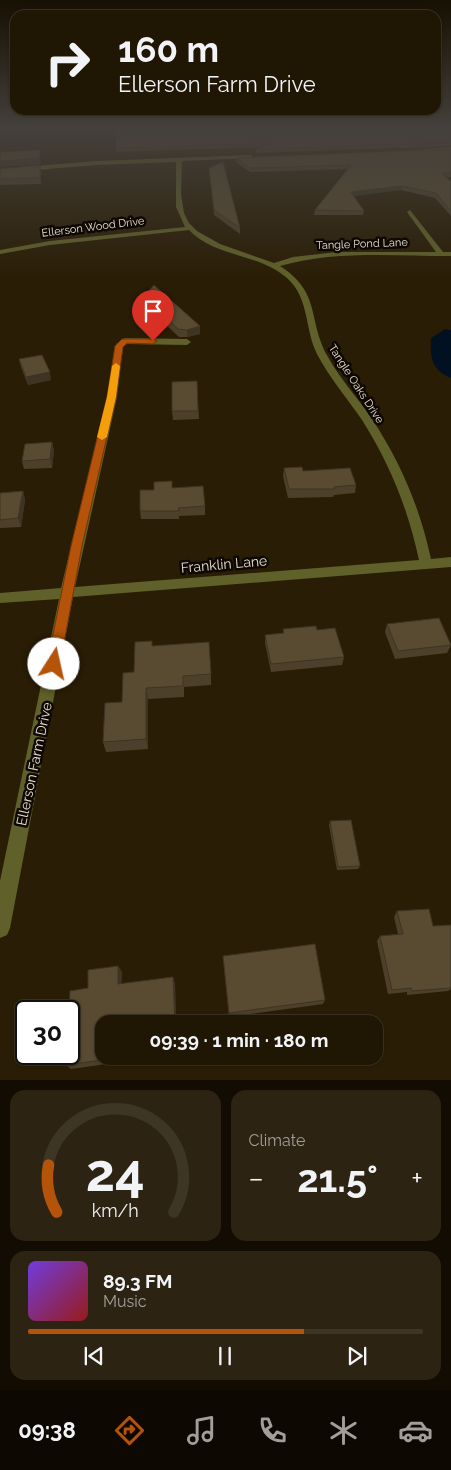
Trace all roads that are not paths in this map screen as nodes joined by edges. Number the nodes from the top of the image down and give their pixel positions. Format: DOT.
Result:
graph roads {
  1 [pos="179,177"];
  2 [pos="410,212"];
  3 [pos="190,228"];
  4 [pos="0,252"];
  5 [pos="441,254"];
  6 [pos="451,254"];
  7 [pos="274,265"];
  8 [pos="186,342"];
  9 [pos="451,562"];
  10 [pos="426,564"];
  11 [pos="67,593"];
  12 [pos="0,598"];
  13 [pos="0,928"];
  1 -- 3 [label="street"];
  2 -- 5 [label="street"];
  3 -- 4 [label="street, Ellerson Wood Drive"];
  3 -- 7 [label="street, Tangle Oaks Drive"];
  5 -- 6 [label="street, Tangle Pond Lane"];
  5 -- 7 [label="street, Tangle Pond Lane"];
  7 -- 10 [label="street, Tangle Oaks Drive"];
  8 -- 11 [label="street, Ellerson Farm Drive"];
  9 -- 10 [label="street, Franklin Lane"];
  10 -- 11 [label="street, Franklin Lane"];
  11 -- 12 [label="street, Franklin Lane"];
  11 -- 13 [label="street, Ellerson Farm Drive"];
}
